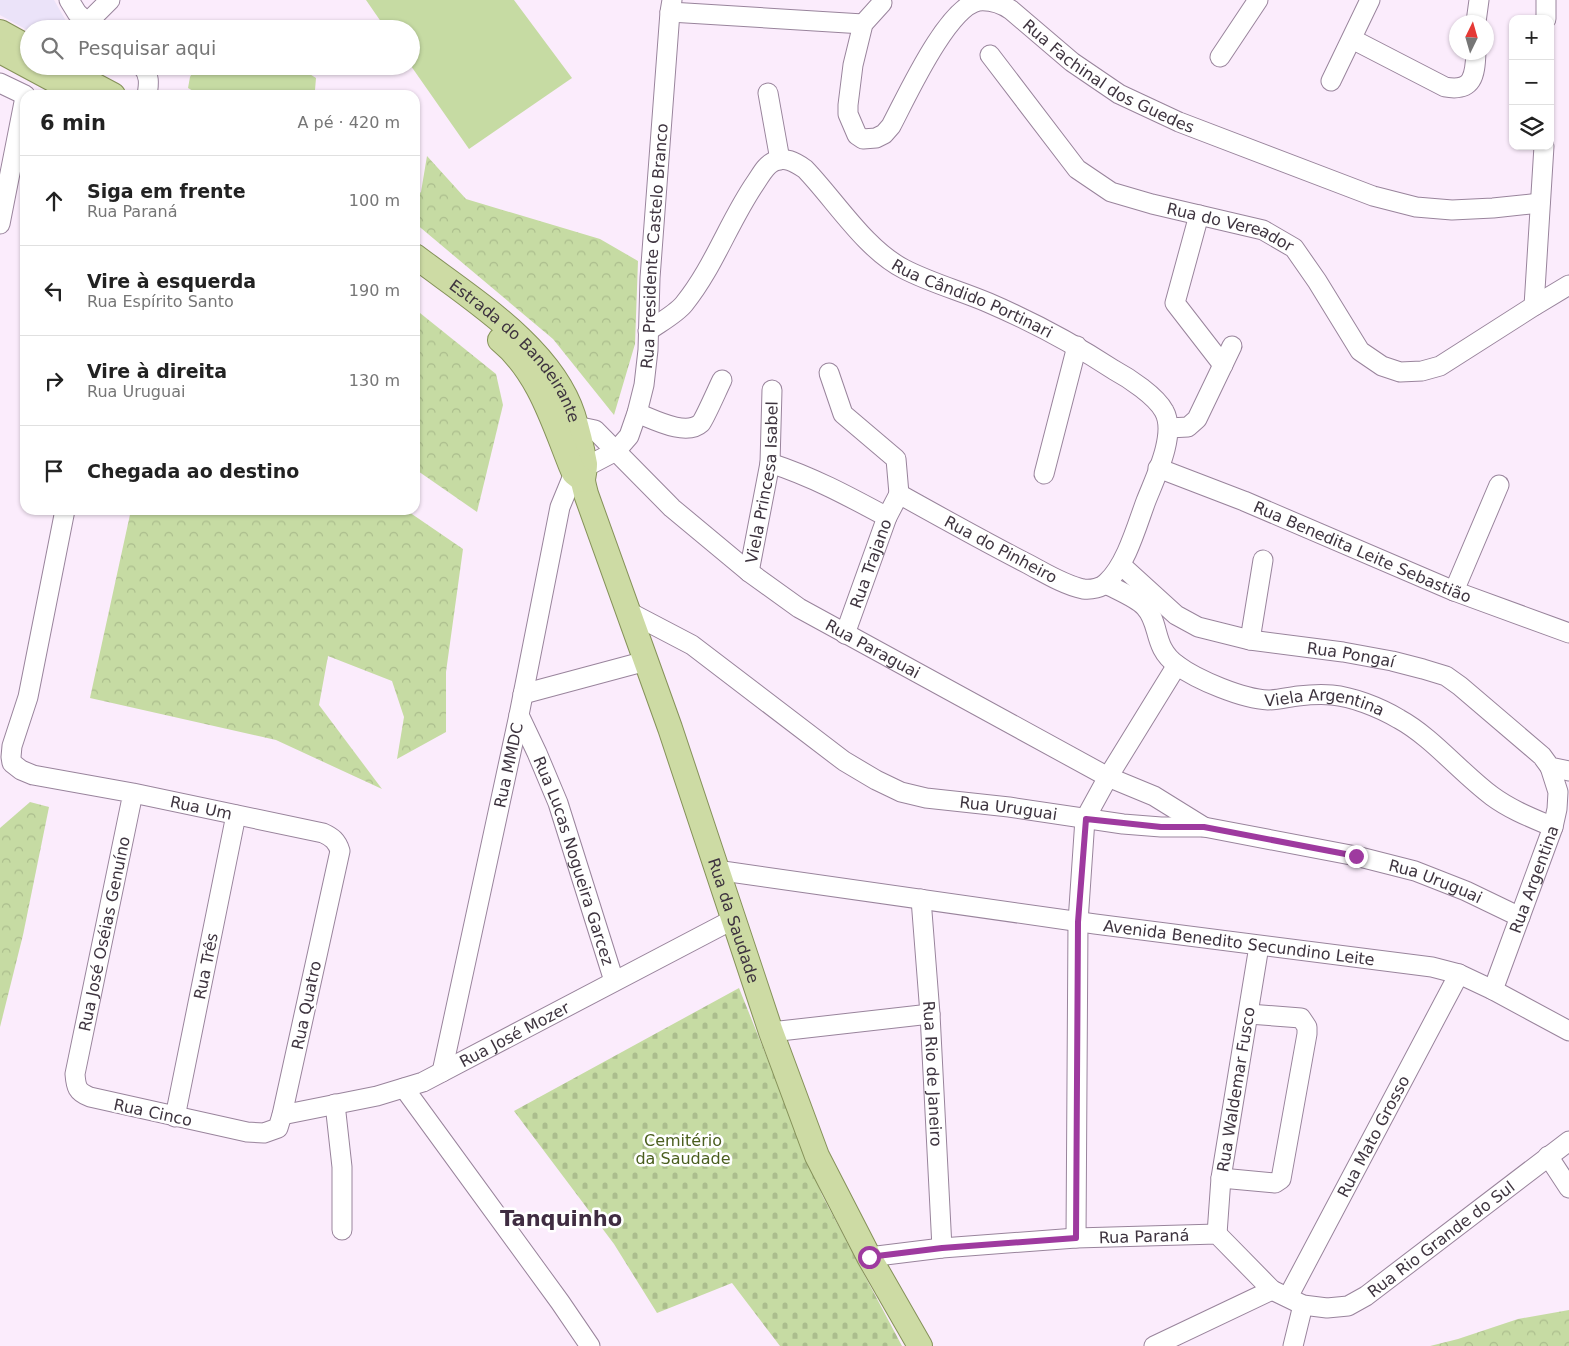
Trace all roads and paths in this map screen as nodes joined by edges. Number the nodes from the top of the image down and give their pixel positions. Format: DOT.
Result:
graph roads {
  1 [pos="69,0"];
  2 [pos="110,0"];
  3 [pos="1258,0"];
  4 [pos="1370,0"];
  5 [pos="1479,0"];
  6 [pos="1546,0"];
  7 [pos="882,3"];
  8 [pos="671,6"];
  9 [pos="1477,15"];
  10 [pos="1546,15"];
  11 [pos="85,20"];
  12 [pos="95,20"];
  13 [pos="863,24"];
  14 [pos="0,32"];
  15 [pos="1352,39"];
  16 [pos="20,43"];
  17 [pos="0,51"];
  18 [pos="990,55"];
  19 [pos="1220,57"];
  20 [pos="1475,60"];
  21 [pos="20,62"];
  22 [pos="45,75"];
  23 [pos="77,75"];
  24 [pos="148,75"];
  25 [pos="1331,81"];
  26 [pos="0,83"];
  27 [pos="73,90"];
  28 [pos="104,90"];
  29 [pos="148,90"];
  30 [pos="20,93"];
  31 [pos="768,93"];
  32 [pos="20,122"];
  33 [pos="1544,150"];
  34 [pos="780,160"];
  35 [pos="1540,203"];
  36 [pos="1199,215"];
  37 [pos="0,224"];
  38 [pos="420,260"];
  39 [pos="420,280"];
  40 [pos="1569,285"];
  41 [pos="1534,306"];
  42 [pos="648,331"];
  43 [pos="1077,346"];
  44 [pos="1232,346"];
  45 [pos="1223,365"];
  46 [pos="829,373"];
  47 [pos="722,380"];
  48 [pos="772,390"];
  49 [pos="638,413"];
  50 [pos="576,426"];
  51 [pos="1169,428"];
  52 [pos="616,451"];
  53 [pos="770,463"];
  54 [pos="1158,468"];
  55 [pos="581,473"];
  56 [pos="1044,474"];
  57 [pos="1499,485"];
  58 [pos="899,494"];
  59 [pos="64,515"];
  60 [pos="887,517"];
  61 [pos="1263,560"];
  62 [pos="1121,565"];
  63 [pos="749,572"];
  64 [pos="1106,584"];
  65 [pos="1454,591"];
  66 [pos="629,612"];
  67 [pos="1569,633"];
  68 [pos="845,634"];
  69 [pos="1250,640"];
  70 [pos="646,661"];
  71 [pos="1177,665"];
  72 [pos="523,694"];
  73 [pos="519,716"];
  74 [pos="1550,767"];
  75 [pos="1569,771"];
  76 [pos="1108,777"];
  77 [pos="133,793"];
  78 [pos="236,815"];
  79 [pos="1086,819"];
  80 [pos="1204,827"];
  81 [pos="1553,827"];
  82 [pos="340,851"];
  83 [pos="716,870"];
  84 [pos="921,899"];
  85 [pos="1520,917"];
  86 [pos="732,920"];
  87 [pos="1078,922"];
  88 [pos="1260,946"];
  89 [pos="1459,974"];
  90 [pos="614,981"];
  91 [pos="1494,990"];
  92 [pos="930,1014"];
  93 [pos="1249,1014"];
  94 [pos="1569,1031"];
  95 [pos="771,1032"];
  96 [pos="442,1072"];
  97 [pos="75,1074"];
  98 [pos="404,1088"];
  99 [pos="335,1104"];
  100 [pos="282,1115"];
  101 [pos="175,1117"];
  102 [pos="247,1132"];
  103 [pos="1569,1141"];
  104 [pos="1548,1156"];
  105 [pos="1221,1178"];
  106 [pos="1569,1188"];
  107 [pos="342,1230"];
  108 [pos="1217,1234"];
  109 [pos="1076,1238"];
  110 [pos="942,1248"];
  111 [pos="869,1257"];
  112 [pos="1288,1298"];
  113 [pos="590,1346"];
  114 [pos="920,1346"];
  115 [pos="1154,1346"];
  116 [pos="1294,1346"];
  1 -- 11 [label="street"];
  2 -- 12 [label="street"];
  3 -- 19 [label="street"];
  4 -- 15 [label="street"];
  5 -- 9 [label="street"];
  6 -- 10 [label="street"];
  7 -- 13 [label="street, Rua Fachinal dos Guedes"];
  8 -- 13 [label="street"];
  8 -- 42 [label="street, Rua Presidente Castelo Branco"];
  13 -- 35 [label="street, Rua Fachinal dos Guedes"];
  14 -- 16 [label="main road"];
  15 -- 20 [label="street"];
  15 -- 25 [label="street"];
  17 -- 21 [label="main road"];
  18 -- 36 [label="street, Rua do Vereador"];
  22 -- 27 [label="main road"];
  23 -- 28 [label="main road"];
  24 -- 29 [label="street"];
  26 -- 30 [label="street"];
  31 -- 34 [label="street"];
  32 -- 37 [label="street"];
  33 -- 35 [label="street"];
  34 -- 42 [label="street"];
  34 -- 43 [label="street, Rua Cândido Portinari"];
  35 -- 41 [label="street"];
  36 -- 41 [label="street, Rua do Vereador"];
  36 -- 45 [label="street"];
  38 -- 50 [label="main road, Estrada do Bandeirante"];
  39 -- 55 [label="main road, Estrada do Bandeirante"];
  40 -- 41 [label="street, Rua do Vereador"];
  42 -- 49 [label="street, Rua Presidente Castelo Branco"];
  43 -- 51 [label="street, Rua Cândido Portinari"];
  43 -- 56 [label="street"];
  44 -- 45 [label="street"];
  45 -- 51 [label="street"];
  46 -- 58 [label="street"];
  47 -- 49 [label="street"];
  48 -- 53 [label="street, Viela Princesa Isabel"];
  49 -- 52 [label="street, Rua Presidente Castelo Branco"];
  50 -- 52 [label="street, Rua Paraguai"];
  50 -- 55 [label="main road, Estrada do Bandeirante"];
  51 -- 54 [label="street"];
  52 -- 55 [label="street, Rua Presidente Castelo Branco"];
  52 -- 63 [label="street, Rua Paraguai"];
  53 -- 60 [label="street"];
  53 -- 63 [label="street, Viela Princesa Isabel"];
  54 -- 62 [label="street"];
  54 -- 65 [label="street, Rua Benedita Leite Sebastião"];
  55 -- 66 [label="main road, Rua da Saudade"];
  55 -- 72 [label="street, Rua MMDC"];
  57 -- 65 [label="street"];
  58 -- 60 [label="street, Rua Trajano"];
  58 -- 64 [label="street, Rua do Pinheiro"];
  59 -- 77 [label="street, Rua Um"];
  60 -- 68 [label="street, Rua Trajano"];
  61 -- 69 [label="street"];
  62 -- 64 [label="street"];
  62 -- 69 [label="street, Rua Pongaí"];
  63 -- 68 [label="street, Rua Paraguai"];
  64 -- 71 [label="street, Viela Argentina"];
  65 -- 67 [label="street, Rua Benedita Leite Sebastião"];
  66 -- 70 [label="main road, Rua da Saudade"];
  66 -- 79 [label="street, Rua Uruguai"];
  68 -- 76 [label="street, Rua Paraguai"];
  69 -- 74 [label="street, Rua Pongaí"];
  70 -- 72 [label="street"];
  70 -- 83 [label="main road, Rua da Saudade"];
  71 -- 76 [label="street"];
  71 -- 81 [label="street, Viela Argentina"];
  72 -- 73 [label="street, Rua MMDC"];
  73 -- 90 [label="street, Rua Lucas Nogueira Garcez"];
  73 -- 96 [label="street, Rua MMDC"];
  74 -- 75 [label="street"];
  74 -- 81 [label="street, Rua Argentina"];
  76 -- 79 [label="street"];
  76 -- 80 [label="street, Rua Paraguai"];
  77 -- 78 [label="street, Rua Um"];
  77 -- 97 [label="street, Rua José Oséias Genuíno"];
  78 -- 82 [label="street, Rua Um"];
  78 -- 101 [label="street, Rua Três"];
  79 -- 80 [label="street, Rua Uruguai"];
  79 -- 87 [label="street"];
  80 -- 85 [label="street, Rua Uruguai"];
  81 -- 85 [label="street, Rua Argentina"];
  82 -- 100 [label="street, Rua Quatro"];
  83 -- 84 [label="street, Avenida Benedito Secundino Leite"];
  83 -- 86 [label="main road, Rua da Saudade"];
  84 -- 87 [label="street, Avenida Benedito Secundino Leite"];
  84 -- 92 [label="street, Rua Rio de Janeiro"];
  85 -- 91 [label="street, Rua Argentina"];
  86 -- 90 [label="street, Rua José Mozer"];
  86 -- 95 [label="main road, Rua da Saudade"];
  87 -- 88 [label="street, Avenida Benedito Secundino Leite"];
  87 -- 109 [label="street"];
  88 -- 89 [label="street, Avenida Benedito Secundino Leite"];
  88 -- 93 [label="street, Rua Waldemar Fusco"];
  89 -- 91 [label="street, Avenida Benedito Secundino Leite"];
  89 -- 112 [label="street, Rua Mato Grosso"];
  90 -- 96 [label="street, Rua José Mozer"];
  91 -- 94 [label="street, Avenida Benedito Secundino Leite"];
  92 -- 95 [label="street"];
  92 -- 110 [label="street, Rua Rio de Janeiro"];
  93 -- 105 [label="street, Rua Waldemar Fusco"];
  93 -- 105 [label="street"];
  95 -- 111 [label="main road, Rua da Saudade"];
  96 -- 98 [label="street, Rua José Mozer"];
  97 -- 101 [label="street, Rua Cinco"];
  98 -- 99 [label="street, Rua José Mozer"];
  98 -- 113 [label="street"];
  99 -- 100 [label="street, Rua José Mozer"];
  99 -- 107 [label="street"];
  100 -- 102 [label="street, Rua Quatro"];
  101 -- 102 [label="street, Rua Cinco"];
  103 -- 104 [label="street, Rua Rio Grande do Sul"];
  104 -- 106 [label="street"];
  104 -- 112 [label="street, Rua Rio Grande do Sul"];
  105 -- 108 [label="street, Rua Waldemar Fusco"];
  108 -- 109 [label="street, Rua Paraná"];
  108 -- 112 [label="street"];
  109 -- 110 [label="street, Rua Paraná"];
  110 -- 111 [label="street, Rua Paraná"];
  111 -- 114 [label="main road, Rua da Saudade"];
  112 -- 115 [label="street"];
  112 -- 116 [label="street, Rua Mato Grosso"];
}
